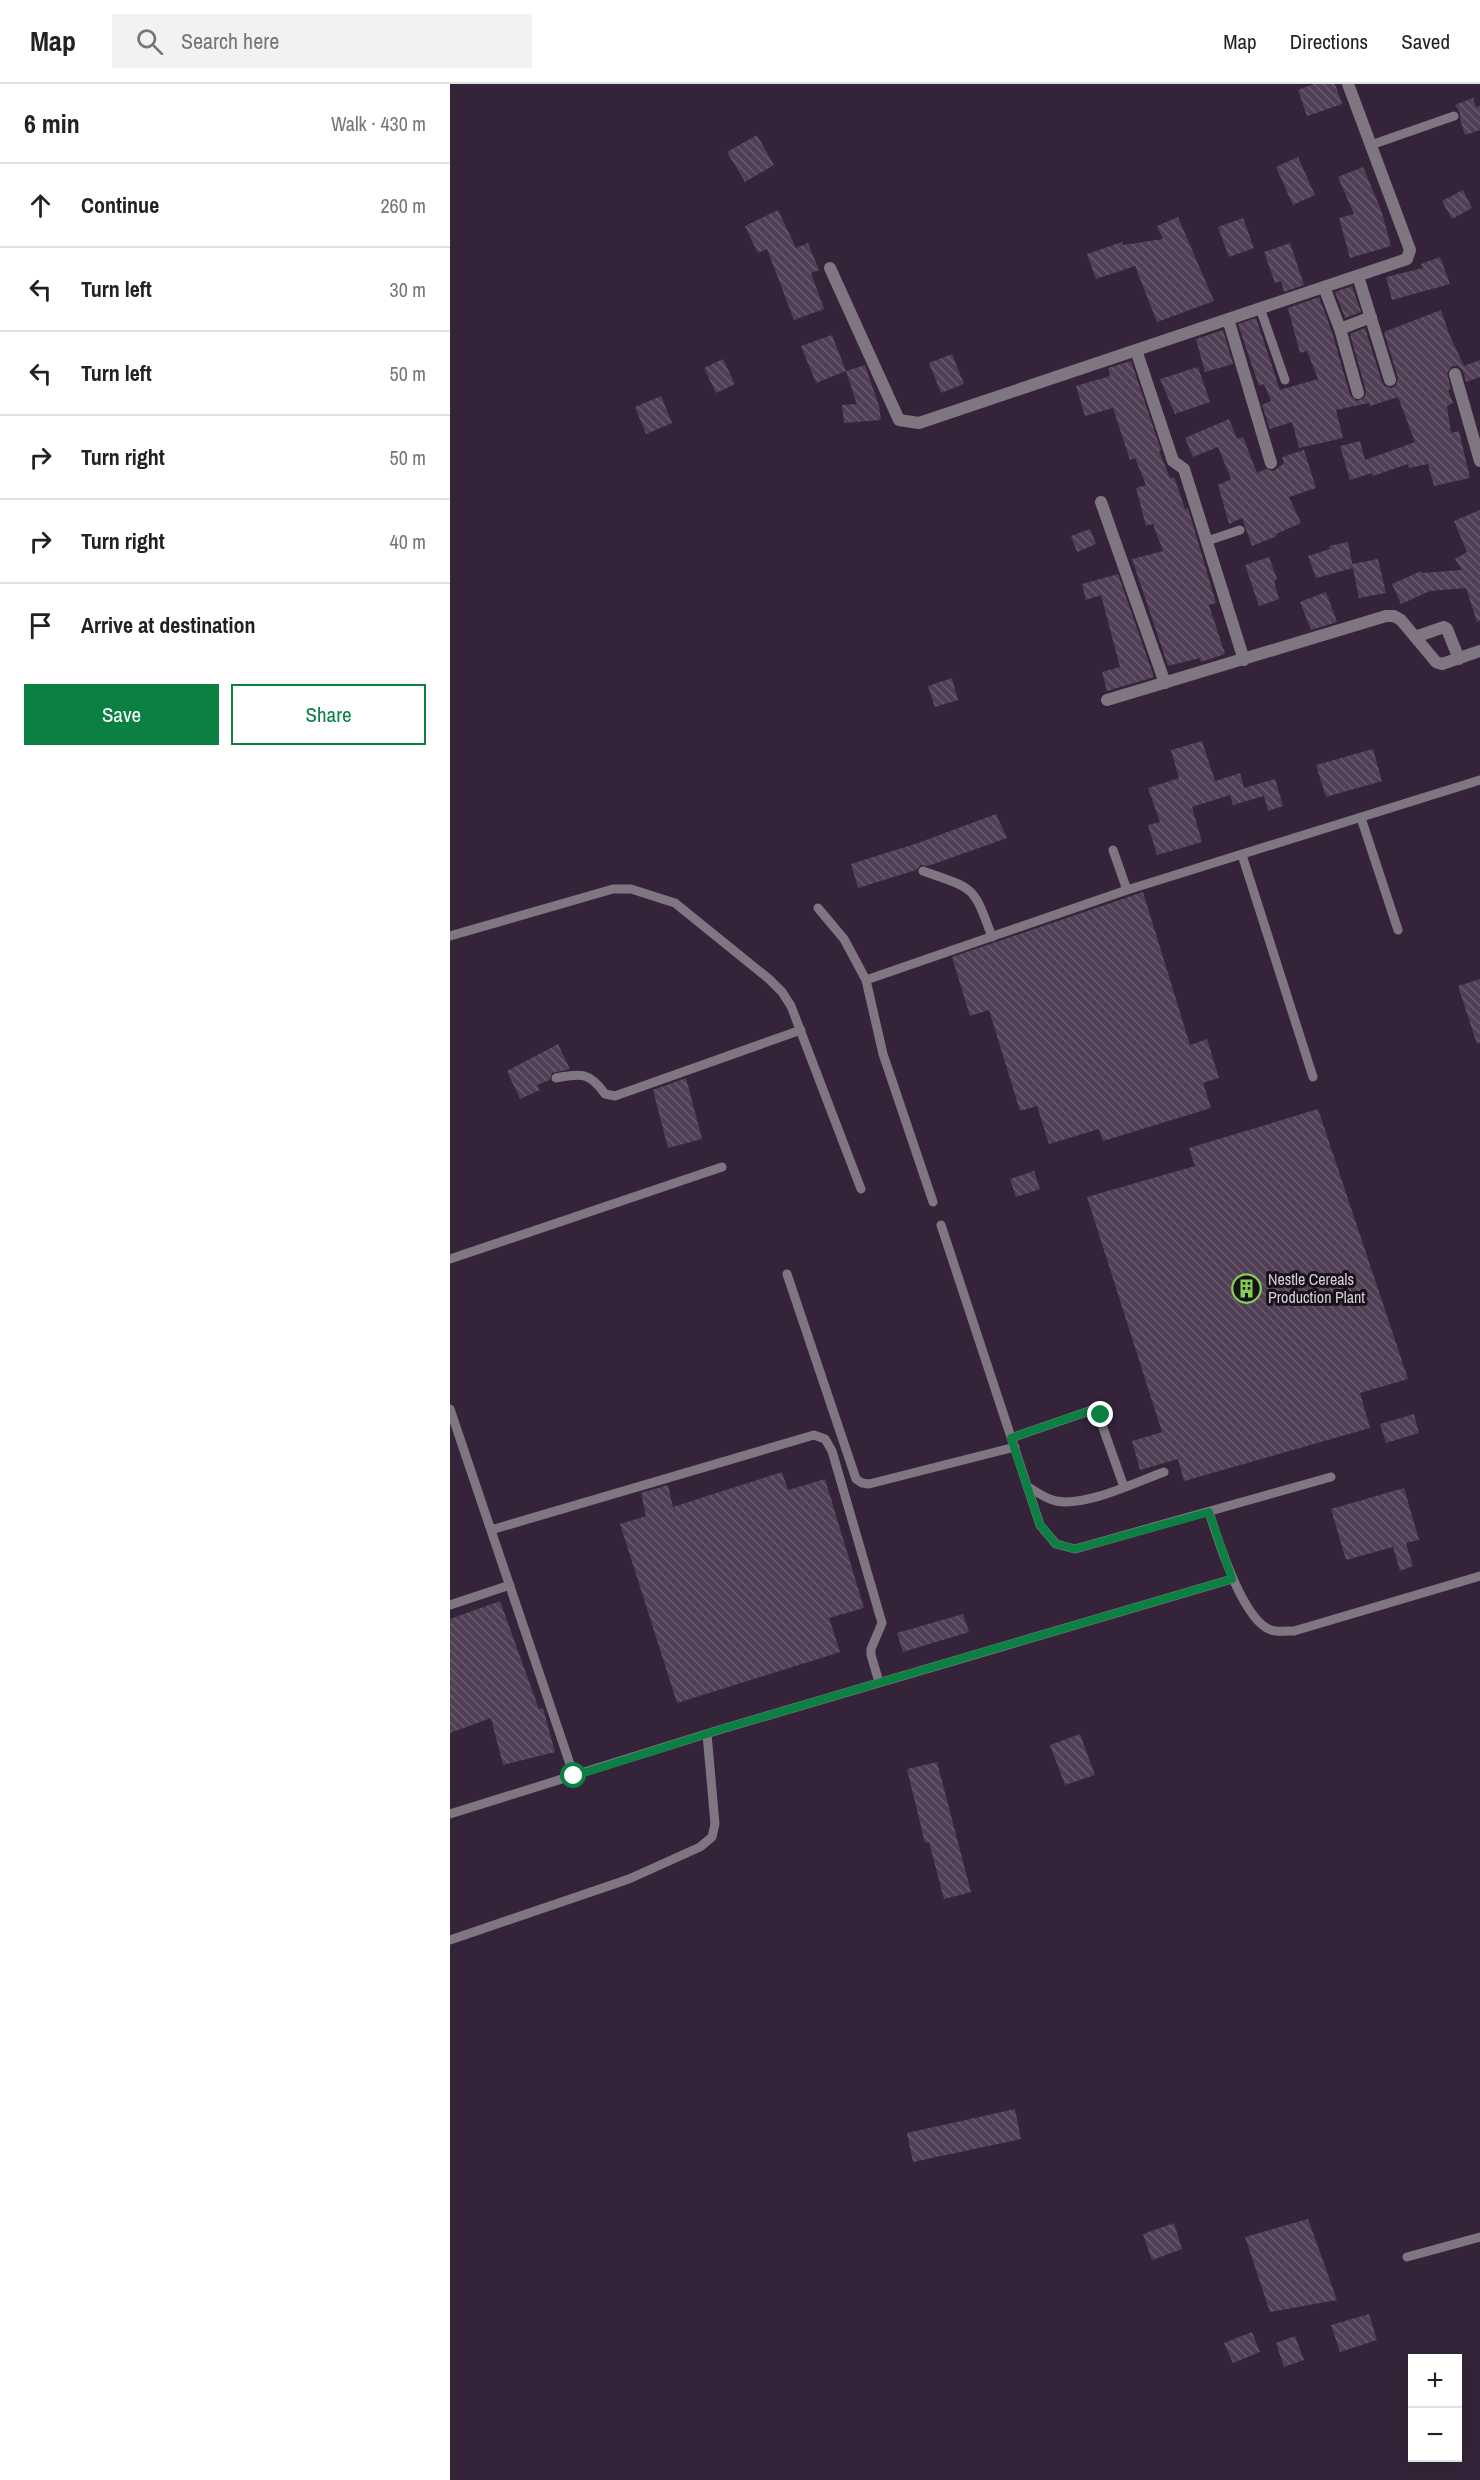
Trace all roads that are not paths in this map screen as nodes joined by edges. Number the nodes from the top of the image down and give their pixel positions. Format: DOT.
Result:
graph roads {
  1 [pos="1348,84"];
  2 [pos="1454,116"];
  3 [pos="1371,146"];
  4 [pos="830,268"];
  5 [pos="1358,276"];
  6 [pos="1324,287"];
  7 [pos="1260,308"];
  8 [pos="1371,317"];
  9 [pos="1228,319"];
  10 [pos="1340,329"];
  11 [pos="1136,350"];
  12 [pos="1455,374"];
  13 [pos="1285,380"];
  14 [pos="1390,380"];
  15 [pos="1358,393"];
  16 [pos="1480,461"];
  17 [pos="1271,463"];
  18 [pos="1101,502"];
  19 [pos="1240,530"];
  20 [pos="1208,541"];
  21 [pos="1415,637"];
  22 [pos="1480,651"];
  23 [pos="1459,659"];
  24 [pos="1244,660"];
  25 [pos="1165,683"];
  26 [pos="1107,700"];
  27 [pos="1480,780"];
  28 [pos="1361,818"];
  29 [pos="1113,850"];
  30 [pos="1242,855"];
  31 [pos="923,871"];
  32 [pos="1127,890"];
  33 [pos="818,908"];
  34 [pos="1398,930"];
  35 [pos="450,936"];
  36 [pos="992,937"];
  37 [pos="866,980"];
  38 [pos="801,1030"];
  39 [pos="1313,1077"];
  40 [pos="556,1078"];
  41 [pos="722,1167"];
  42 [pos="861,1189"];
  43 [pos="933,1202"];
  44 [pos="941,1225"];
  45 [pos="450,1259"];
  46 [pos="787,1274"];
  47 [pos="450,1409"];
  48 [pos="455,1438"];
  49 [pos="1013,1443"];
  50 [pos="1164,1472"];
  51 [pos="1331,1477"];
  52 [pos="1028,1486"];
  53 [pos="1124,1487"];
  54 [pos="1209,1512"];
  55 [pos="491,1530"];
  56 [pos="1480,1576"];
  57 [pos="1232,1579"];
  58 [pos="510,1585"];
  59 [pos="450,1605"];
  60 [pos="879,1682"];
  61 [pos="706,1734"];
  62 [pos="574,1776"];
  63 [pos="450,1814"];
  64 [pos="450,1940"];
  65 [pos="1480,2237"];
  66 [pos="1407,2257"];
  1 -- 3 [label="street"];
  2 -- 3 [label="lane"];
  3 -- 5 [label="street"];
  4 -- 11 [label="street"];
  5 -- 6 [label="street"];
  5 -- 8 [label="street"];
  6 -- 7 [label="street"];
  6 -- 10 [label="street"];
  7 -- 9 [label="street"];
  7 -- 13 [label="lane"];
  8 -- 10 [label="street"];
  8 -- 14 [label="street"];
  9 -- 11 [label="street"];
  9 -- 17 [label="street"];
  10 -- 15 [label="street"];
  11 -- 20 [label="street"];
  12 -- 16 [label="street"];
  18 -- 25 [label="street"];
  19 -- 20 [label="lane"];
  20 -- 24 [label="street"];
  21 -- 23 [label="street"];
  21 -- 23 [label="street"];
  21 -- 24 [label="street"];
  22 -- 23 [label="street"];
  24 -- 25 [label="street"];
  25 -- 26 [label="street"];
  27 -- 28 [label="lane"];
  28 -- 30 [label="lane"];
  28 -- 34 [label="lane"];
  29 -- 32 [label="lane"];
  30 -- 32 [label="lane"];
  30 -- 39 [label="lane"];
  31 -- 36 [label="lane"];
  32 -- 36 [label="lane"];
  33 -- 37 [label="lane"];
  35 -- 38 [label="lane"];
  36 -- 37 [label="lane"];
  37 -- 43 [label="lane"];
  38 -- 40 [label="lane"];
  38 -- 42 [label="lane"];
  41 -- 45 [label="lane"];
  44 -- 49 [label="lane"];
  46 -- 49 [label="lane"];
  47 -- 48 [label="lane"];
  48 -- 55 [label="lane"];
  49 -- 52 [label="lane"];
  49 -- 53 [label="lane"];
  50 -- 53 [label="lane"];
  51 -- 54 [label="lane"];
  52 -- 53 [label="lane"];
  52 -- 54 [label="lane"];
  54 -- 57 [label="lane"];
  55 -- 58 [label="lane"];
  55 -- 60 [label="lane"];
  56 -- 57 [label="lane"];
  57 -- 60 [label="lane"];
  58 -- 59 [label="lane"];
  58 -- 62 [label="lane"];
  60 -- 61 [label="lane"];
  61 -- 62 [label="lane"];
  61 -- 64 [label="lane"];
  62 -- 63 [label="lane"];
  65 -- 66 [label="lane"];
}
